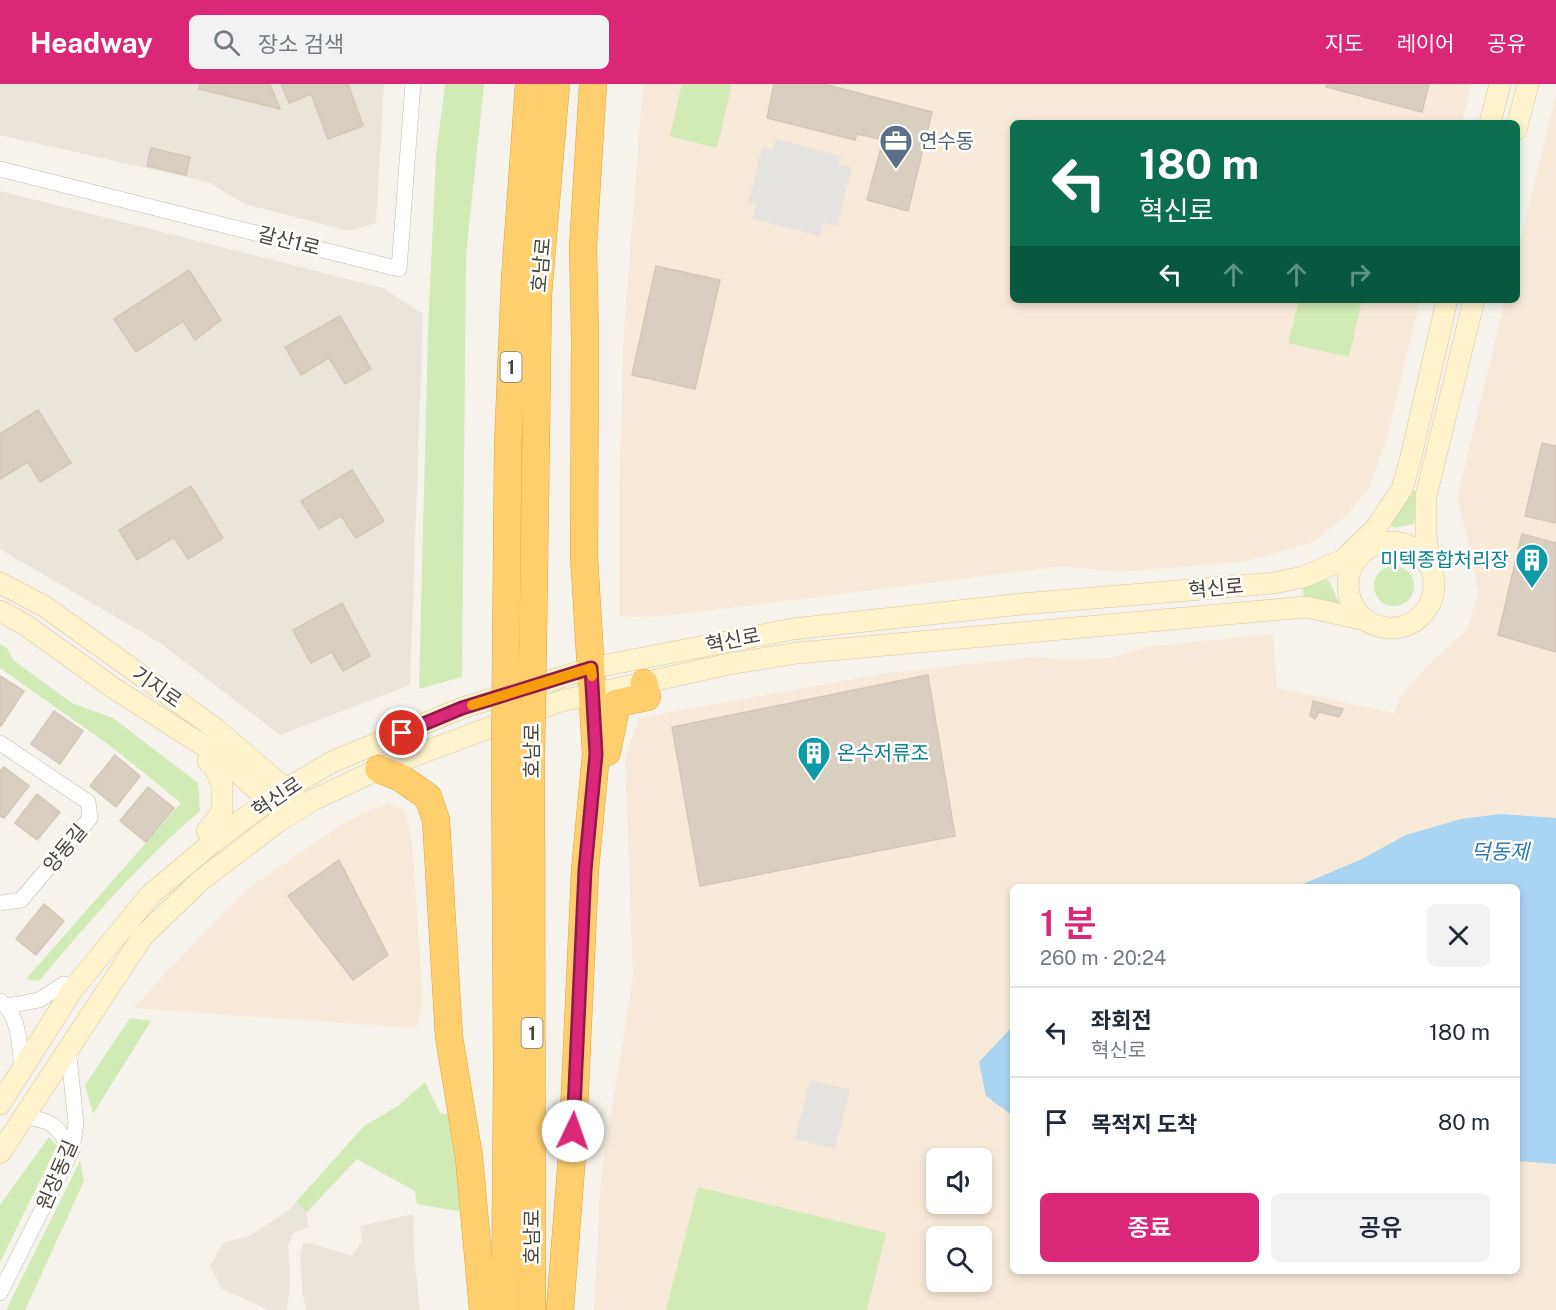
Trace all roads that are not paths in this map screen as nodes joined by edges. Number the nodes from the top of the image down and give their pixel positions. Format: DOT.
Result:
graph roads {
  1 [pos="413,84"];
  2 [pos="529,84"];
  3 [pos="556,84"];
  4 [pos="593,84"];
  5 [pos="1500,84"];
  6 [pos="1528,84"];
  7 [pos="1491,120"];
  8 [pos="1519,120"];
  9 [pos="0,169"];
  10 [pos="1446,303"];
  11 [pos="1473,303"];
  12 [pos="1358,552"];
  13 [pos="1430,566"];
  14 [pos="0,583"];
  15 [pos="0,611"];
  16 [pos="1366,620"];
  17 [pos="592,680"];
  18 [pos="644,683"];
  19 [pos="0,743"];
  20 [pos="215,753"];
  21 [pos="596,754"];
  22 [pos="256,762"];
  23 [pos="379,769"];
  24 [pos="315,773"];
  25 [pos="278,794"];
  26 [pos="296,811"];
  27 [pos="213,842"];
  28 [pos="0,903"];
  29 [pos="73,989"];
  30 [pos="4,1003"];
  31 [pos="68,1048"];
  32 [pos="22,1071"];
  33 [pos="0,1104"];
  34 [pos="24,1117"];
  35 [pos="72,1150"];
  36 [pos="0,1153"];
  37 [pos="0,1293"];
  38 [pos="483,1310"];
  39 [pos="505,1310"];
  40 [pos="532,1310"];
  41 [pos="560,1310"];
  1 -- 9 [label="street, 갈산1로"];
  2 -- 39 [label="highway, 호남로 / 1, bridge"];
  3 -- 40 [label="highway, 호남로 / 1, bridge"];
  4 -- 17 [label="highway"];
  5 -- 7 [label="main road"];
  6 -- 8 [label="main road"];
  10 -- 12 [label="main road, 혁신로"];
  11 -- 13 [label="main road, 혁신로"];
  12 -- 13 [label="main road, 혁신로"];
  12 -- 16 [label="main road"];
  12 -- 17 [label="main road, 혁신로"];
  13 -- 16 [label="main road, 혁신로"];
  14 -- 22 [label="main road, 기지로"];
  15 -- 20 [label="main road, 기지로"];
  16 -- 18 [label="main road, 혁신로"];
  17 -- 18 [label="main road, 혁신로"];
  17 -- 21 [label="highway"];
  17 -- 23 [label="main road, 혁신로"];
  17 -- 24 [label="main road, 혁신로"];
  18 -- 21 [label="highway"];
  19 -- 28 [label="street, 양동길"];
  20 -- 25 [label="main road, 기지로"];
  20 -- 27 [label="main road"];
  21 -- 41 [label="highway"];
  22 -- 24 [label="main road"];
  22 -- 25 [label="main road, 기지로"];
  23 -- 26 [label="main road, 혁신로"];
  23 -- 38 [label="highway"];
  24 -- 25 [label="main road, 혁신로"];
  25 -- 26 [label="main road, 기지로"];
  25 -- 27 [label="main road, 혁신로"];
  26 -- 31 [label="main road, 혁신로"];
  27 -- 29 [label="main road, 혁신로"];
  29 -- 30 [label="street"];
  29 -- 32 [label="main road, 혁신로"];
  30 -- 32 [label="street"];
  31 -- 34 [label="main road, 혁신로"];
  31 -- 35 [label="street, 원장동길"];
  32 -- 33 [label="main road, 혁신로"];
  34 -- 35 [label="street"];
  34 -- 36 [label="main road, 혁신로"];
  35 -- 37 [label="street, 원장동길"];
}
